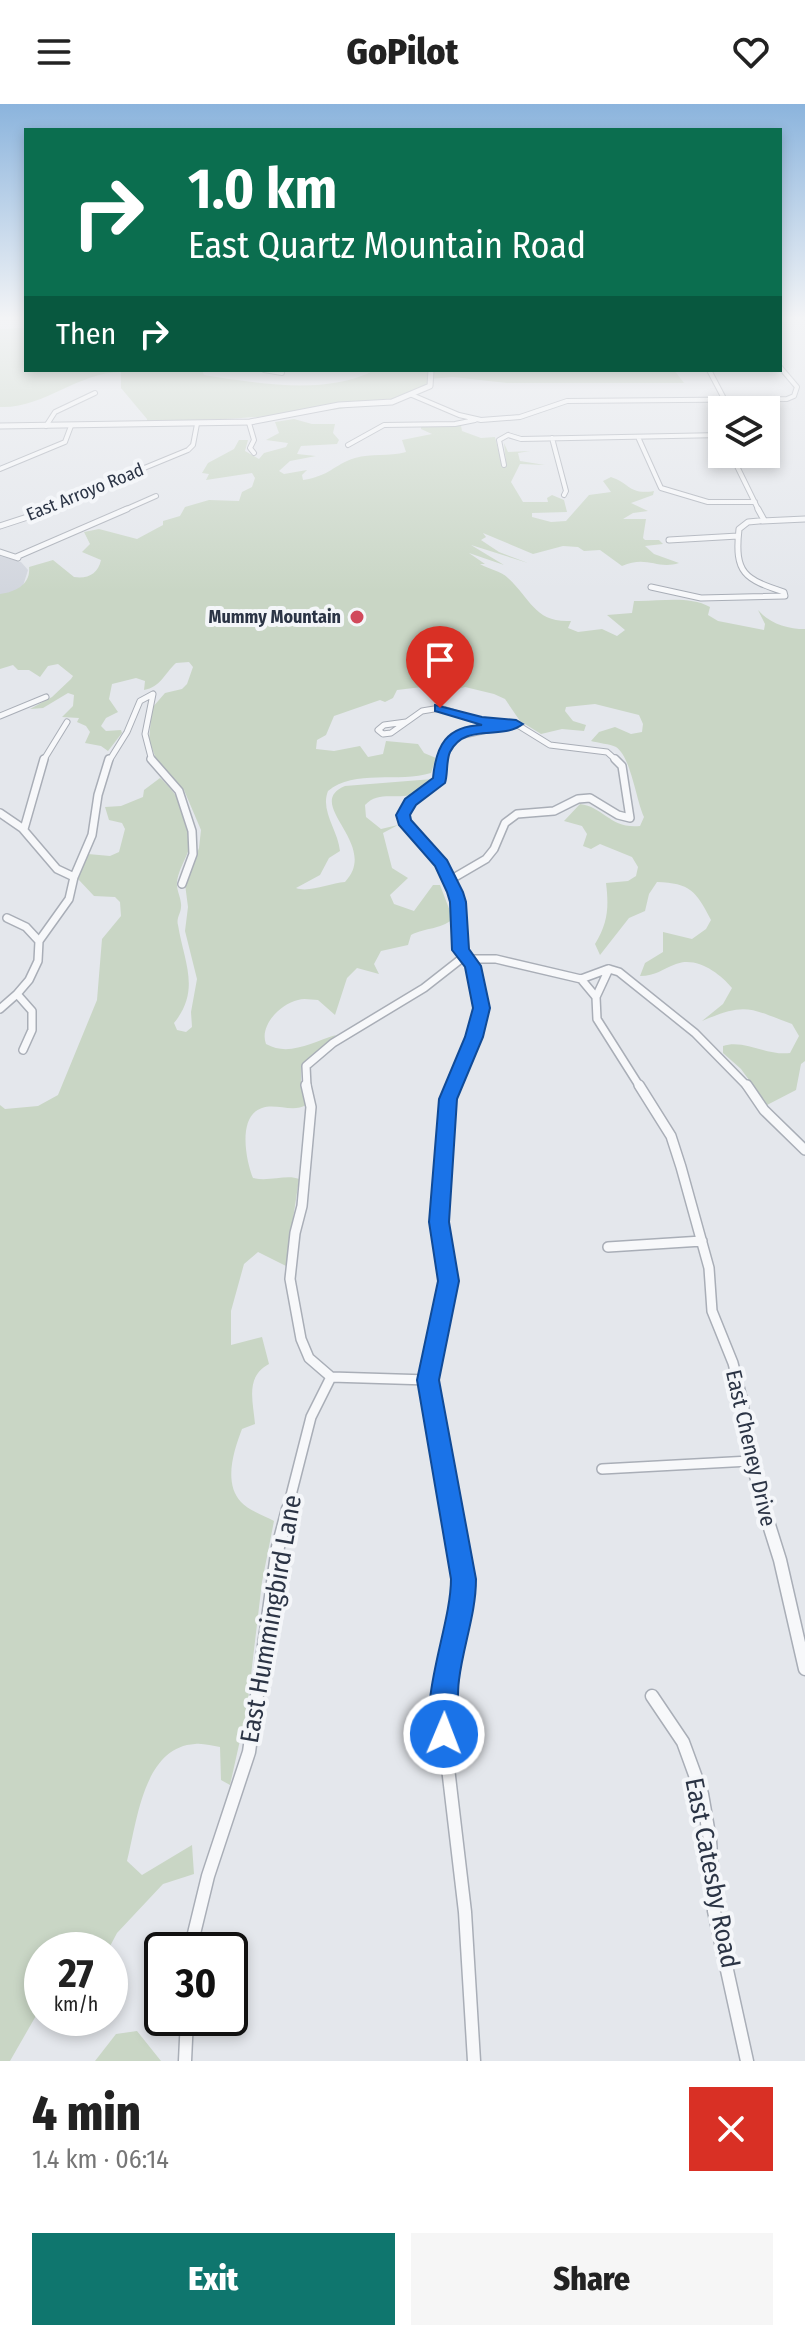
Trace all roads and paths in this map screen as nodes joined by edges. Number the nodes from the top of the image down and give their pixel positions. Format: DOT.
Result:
graph roads {
  1 [pos="63,408"];
  2 [pos="322,408"];
  3 [pos="446,408"];
  4 [pos="546,408"];
  5 [pos="504,419"];
  6 [pos="475,420"];
  7 [pos="249,423"];
  8 [pos="197,424"];
  9 [pos="0,426"];
  10 [pos="46,426"];
  11 [pos="71,426"];
  12 [pos="508,435"];
  13 [pos="708,435"];
  14 [pos="638,437"];
  15 [pos="552,438"];
  16 [pos="348,445"];
  17 [pos="254,453"];
  18 [pos="504,465"];
  19 [pos="738,468"];
  20 [pos="0,469"];
  21 [pos="564,495"];
  22 [pos="156,496"];
  23 [pos="755,502"];
  24 [pos="804,520"];
  25 [pos="762,521"];
  26 [pos="0,526"];
  27 [pos="739,533"];
  28 [pos="669,540"];
  29 [pos="0,552"];
  30 [pos="651,587"];
  31 [pos="46,697"];
  32 [pos="0,716"];
  33 [pos="67,722"];
  34 [pos="406,722"];
  35 [pos="516,724"];
  36 [pos="0,813"];
  37 [pos="24,829"];
  38 [pos="74,877"];
  39 [pos="450,880"];
  40 [pos="182,884"];
  41 [pos="7,918"];
  42 [pos="39,941"];
  43 [pos="466,958"];
  44 [pos="609,969"];
  45 [pos="581,979"];
  46 [pos="17,994"];
  47 [pos="596,997"];
  48 [pos="0,1009"];
  49 [pos="23,1050"];
  50 [pos="805,1150"];
  51 [pos="702,1241"];
  52 [pos="608,1247"];
  53 [pos="331,1377"];
  54 [pos="428,1380"];
  55 [pos="750,1461"];
  56 [pos="602,1469"];
  57 [pos="805,1669"];
  58 [pos="652,1696"];
  59 [pos="194,1932"];
  60 [pos="186,2036"];
  61 [pos="185,2061"];
  62 [pos="474,2061"];
  63 [pos="747,2061"];
  1 -- 10 [label="street"];
  2 -- 7 [label="street"];
  3 -- 6 [label="street"];
  4 -- 5 [label="street"];
  5 -- 6 [label="street"];
  5 -- 12 [label="street"];
  6 -- 16 [label="street"];
  7 -- 8 [label="street"];
  7 -- 17 [label="street"];
  8 -- 11 [label="street"];
  8 -- 26 [label="street, East Arroyo Road"];
  9 -- 10 [label="street"];
  10 -- 11 [label="street"];
  11 -- 20 [label="street"];
  12 -- 15 [label="street"];
  12 -- 18 [label="street"];
  13 -- 14 [label="street"];
  14 -- 15 [label="street"];
  14 -- 23 [label="street"];
  15 -- 21 [label="street"];
  19 -- 23 [label="street"];
  22 -- 29 [label="street"];
  23 -- 25 [label="street"];
  24 -- 25 [label="street"];
  25 -- 27 [label="street"];
  27 -- 28 [label="street"];
  27 -- 30 [label="street"];
  31 -- 32 [label="street"];
  33 -- 37 [label="street"];
  34 -- 35 [label="street"];
  35 -- 39 [label="street"];
  35 -- 39 [label="street"];
  36 -- 37 [label="street"];
  37 -- 38 [label="street"];
  38 -- 40 [label="street"];
  38 -- 42 [label="street"];
  39 -- 43 [label="street"];
  41 -- 42 [label="street"];
  42 -- 46 [label="street"];
  43 -- 45 [label="street"];
  43 -- 53 [label="street"];
  43 -- 54 [label="street"];
  44 -- 45 [label="street"];
  44 -- 47 [label="street"];
  44 -- 50 [label="street"];
  45 -- 47 [label="street"];
  46 -- 48 [label="street"];
  46 -- 49 [label="street"];
  47 -- 51 [label="street, East Cheney Drive"];
  51 -- 52 [label="street"];
  51 -- 55 [label="street, East Cheney Drive"];
  53 -- 54 [label="street"];
  53 -- 59 [label="street, East Hummingbird Lane"];
  54 -- 62 [label="street"];
  55 -- 56 [label="street"];
  55 -- 57 [label="street, East Cheney Drive"];
  58 -- 63 [label="street, East Catesby Road"];
  60 -- 61 [label="street"];
}
